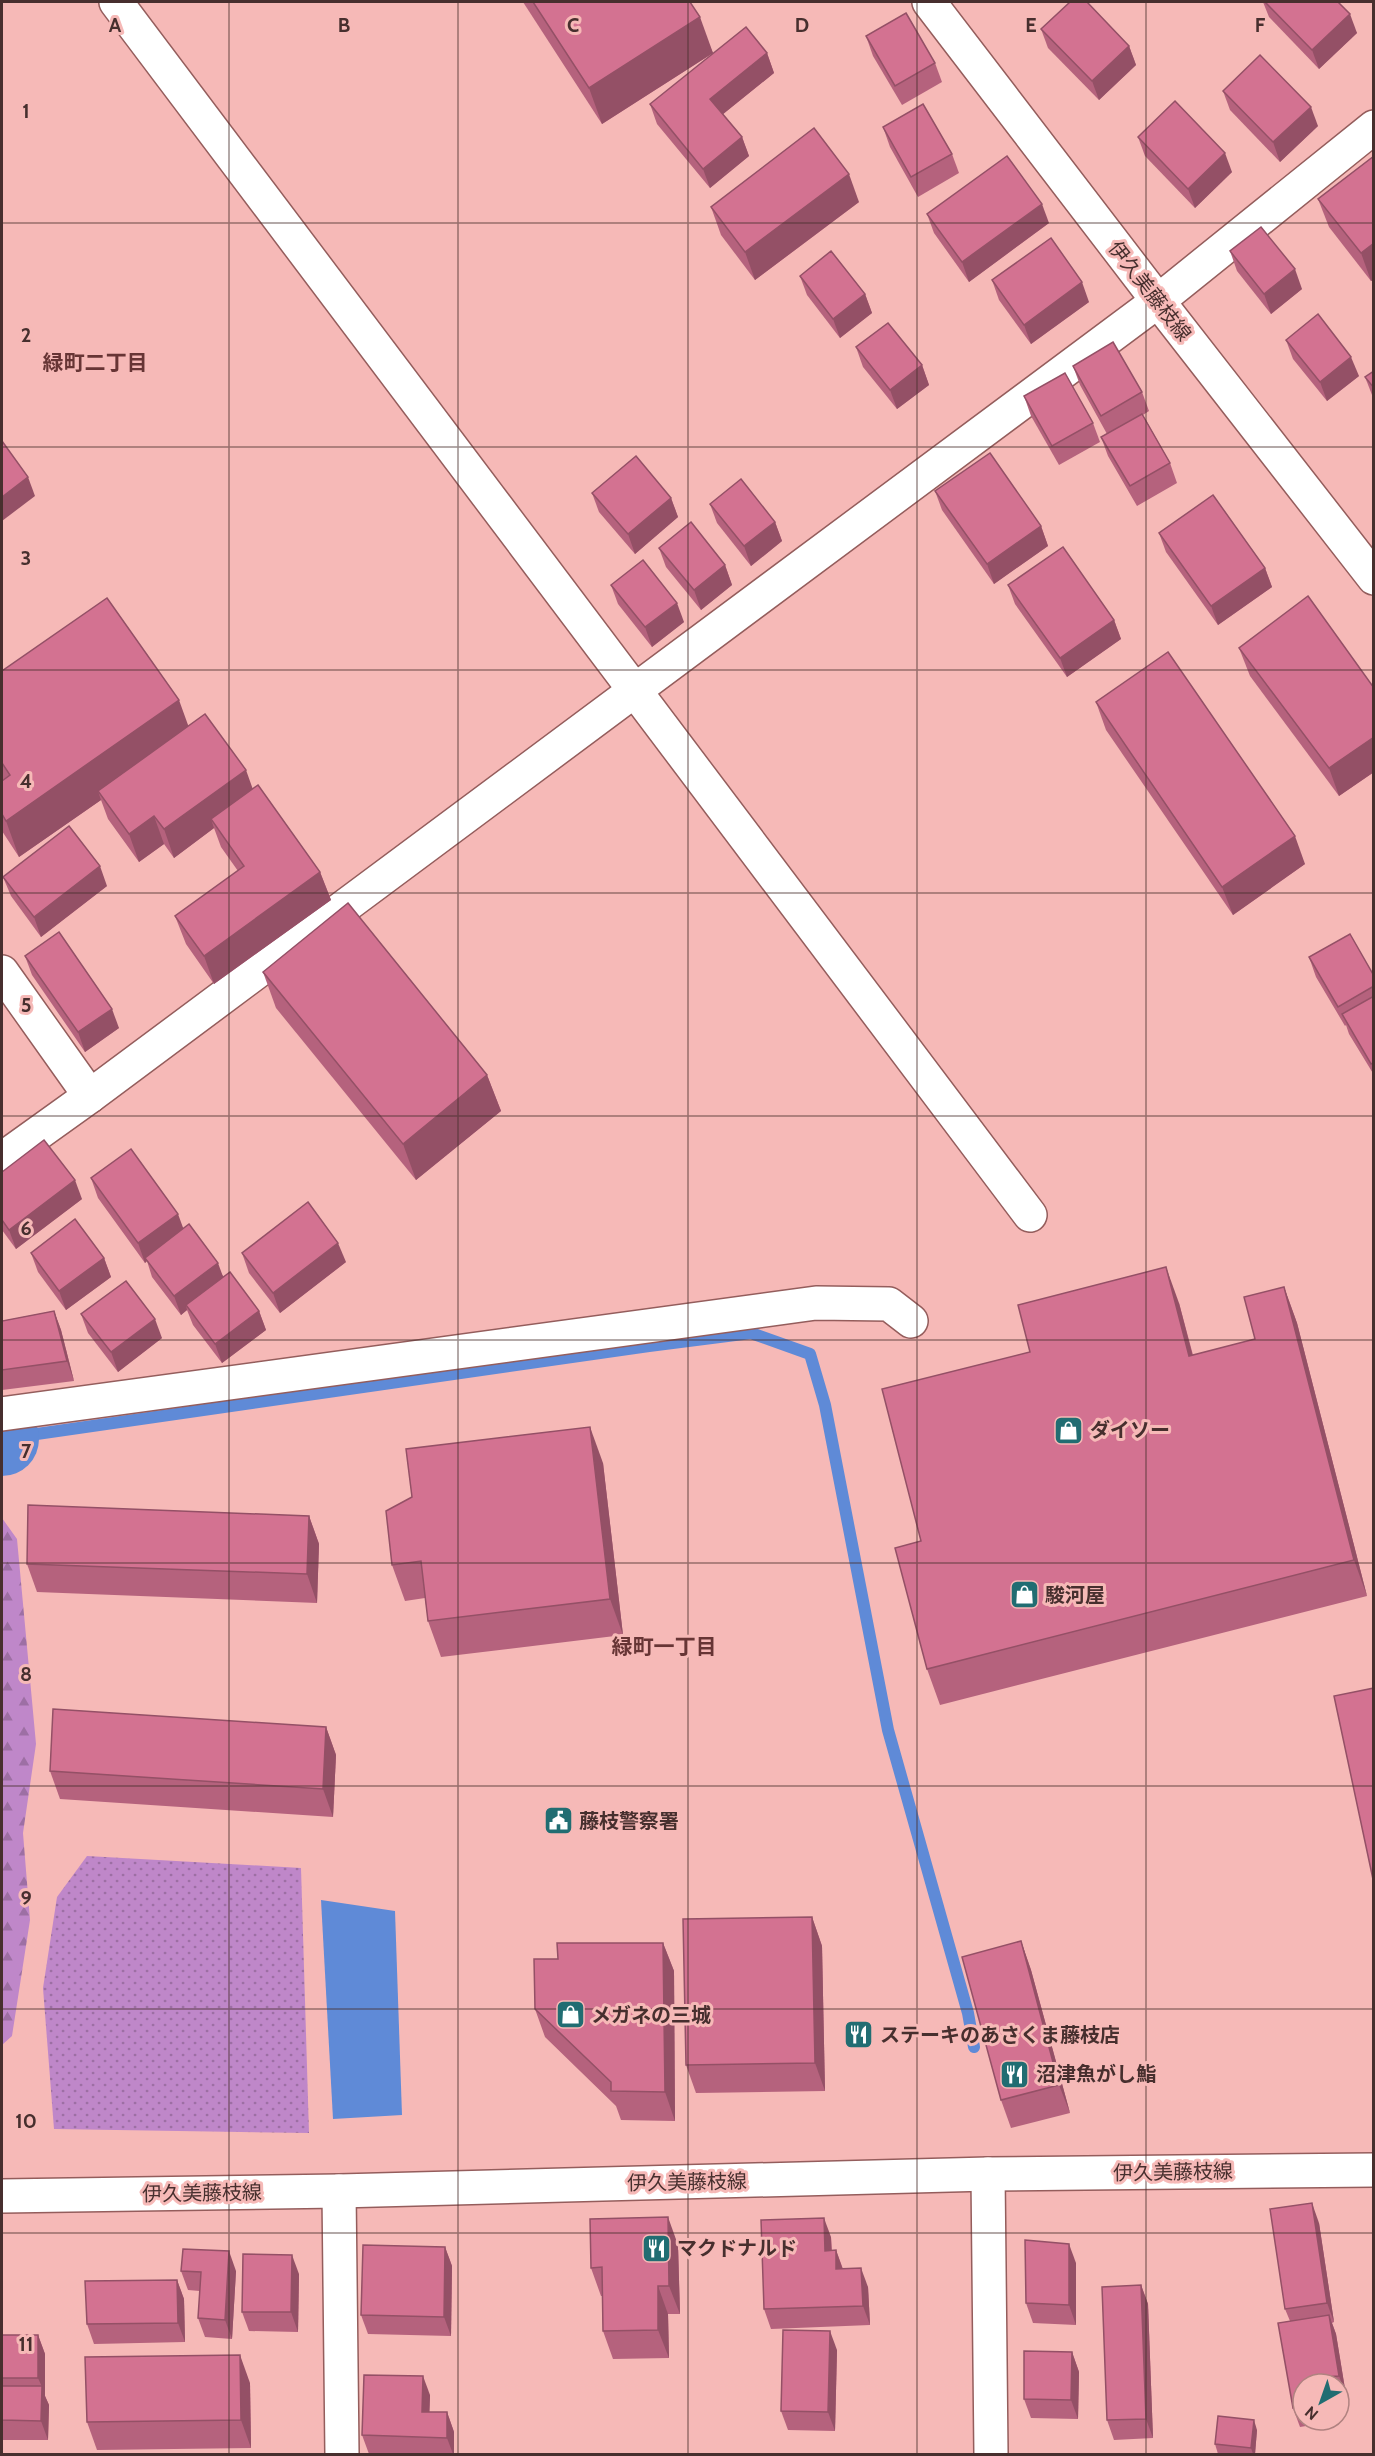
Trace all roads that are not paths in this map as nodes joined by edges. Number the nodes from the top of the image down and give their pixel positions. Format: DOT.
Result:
graph roads {
  1 [pos="116,2"];
  2 [pos="929,2"];
  3 [pos="1374,127"];
  4 [pos="1158,301"];
  5 [pos="1374,578"];
  6 [pos="635,692"];
  7 [pos="2,972"];
  8 [pos="90,1096"];
  9 [pos="2,1159"];
  10 [pos="1030,1215"];
  11 [pos="911,1321"];
  12 [pos="2,1414"];
  13 [pos="1374,2170"];
  14 [pos="988,2174"];
  15 [pos="339,2191"];
  16 [pos="2,2196"];
  17 [pos="342,2454"];
  18 [pos="991,2454"];
  1 -- 6 [label="street"];
  2 -- 4 [label="street, 伊久美藤枝線"];
  3 -- 4 [label="street"];
  4 -- 5 [label="street, 伊久美藤枝線"];
  4 -- 6 [label="street"];
  6 -- 8 [label="street"];
  6 -- 10 [label="street"];
  7 -- 8 [label="street"];
  8 -- 9 [label="street"];
  11 -- 12 [label="street"];
  13 -- 14 [label="street, 伊久美藤枝線"];
  14 -- 15 [label="street, 伊久美藤枝線"];
  14 -- 18 [label="street"];
  15 -- 16 [label="street, 伊久美藤枝線"];
  15 -- 17 [label="street"];
}
